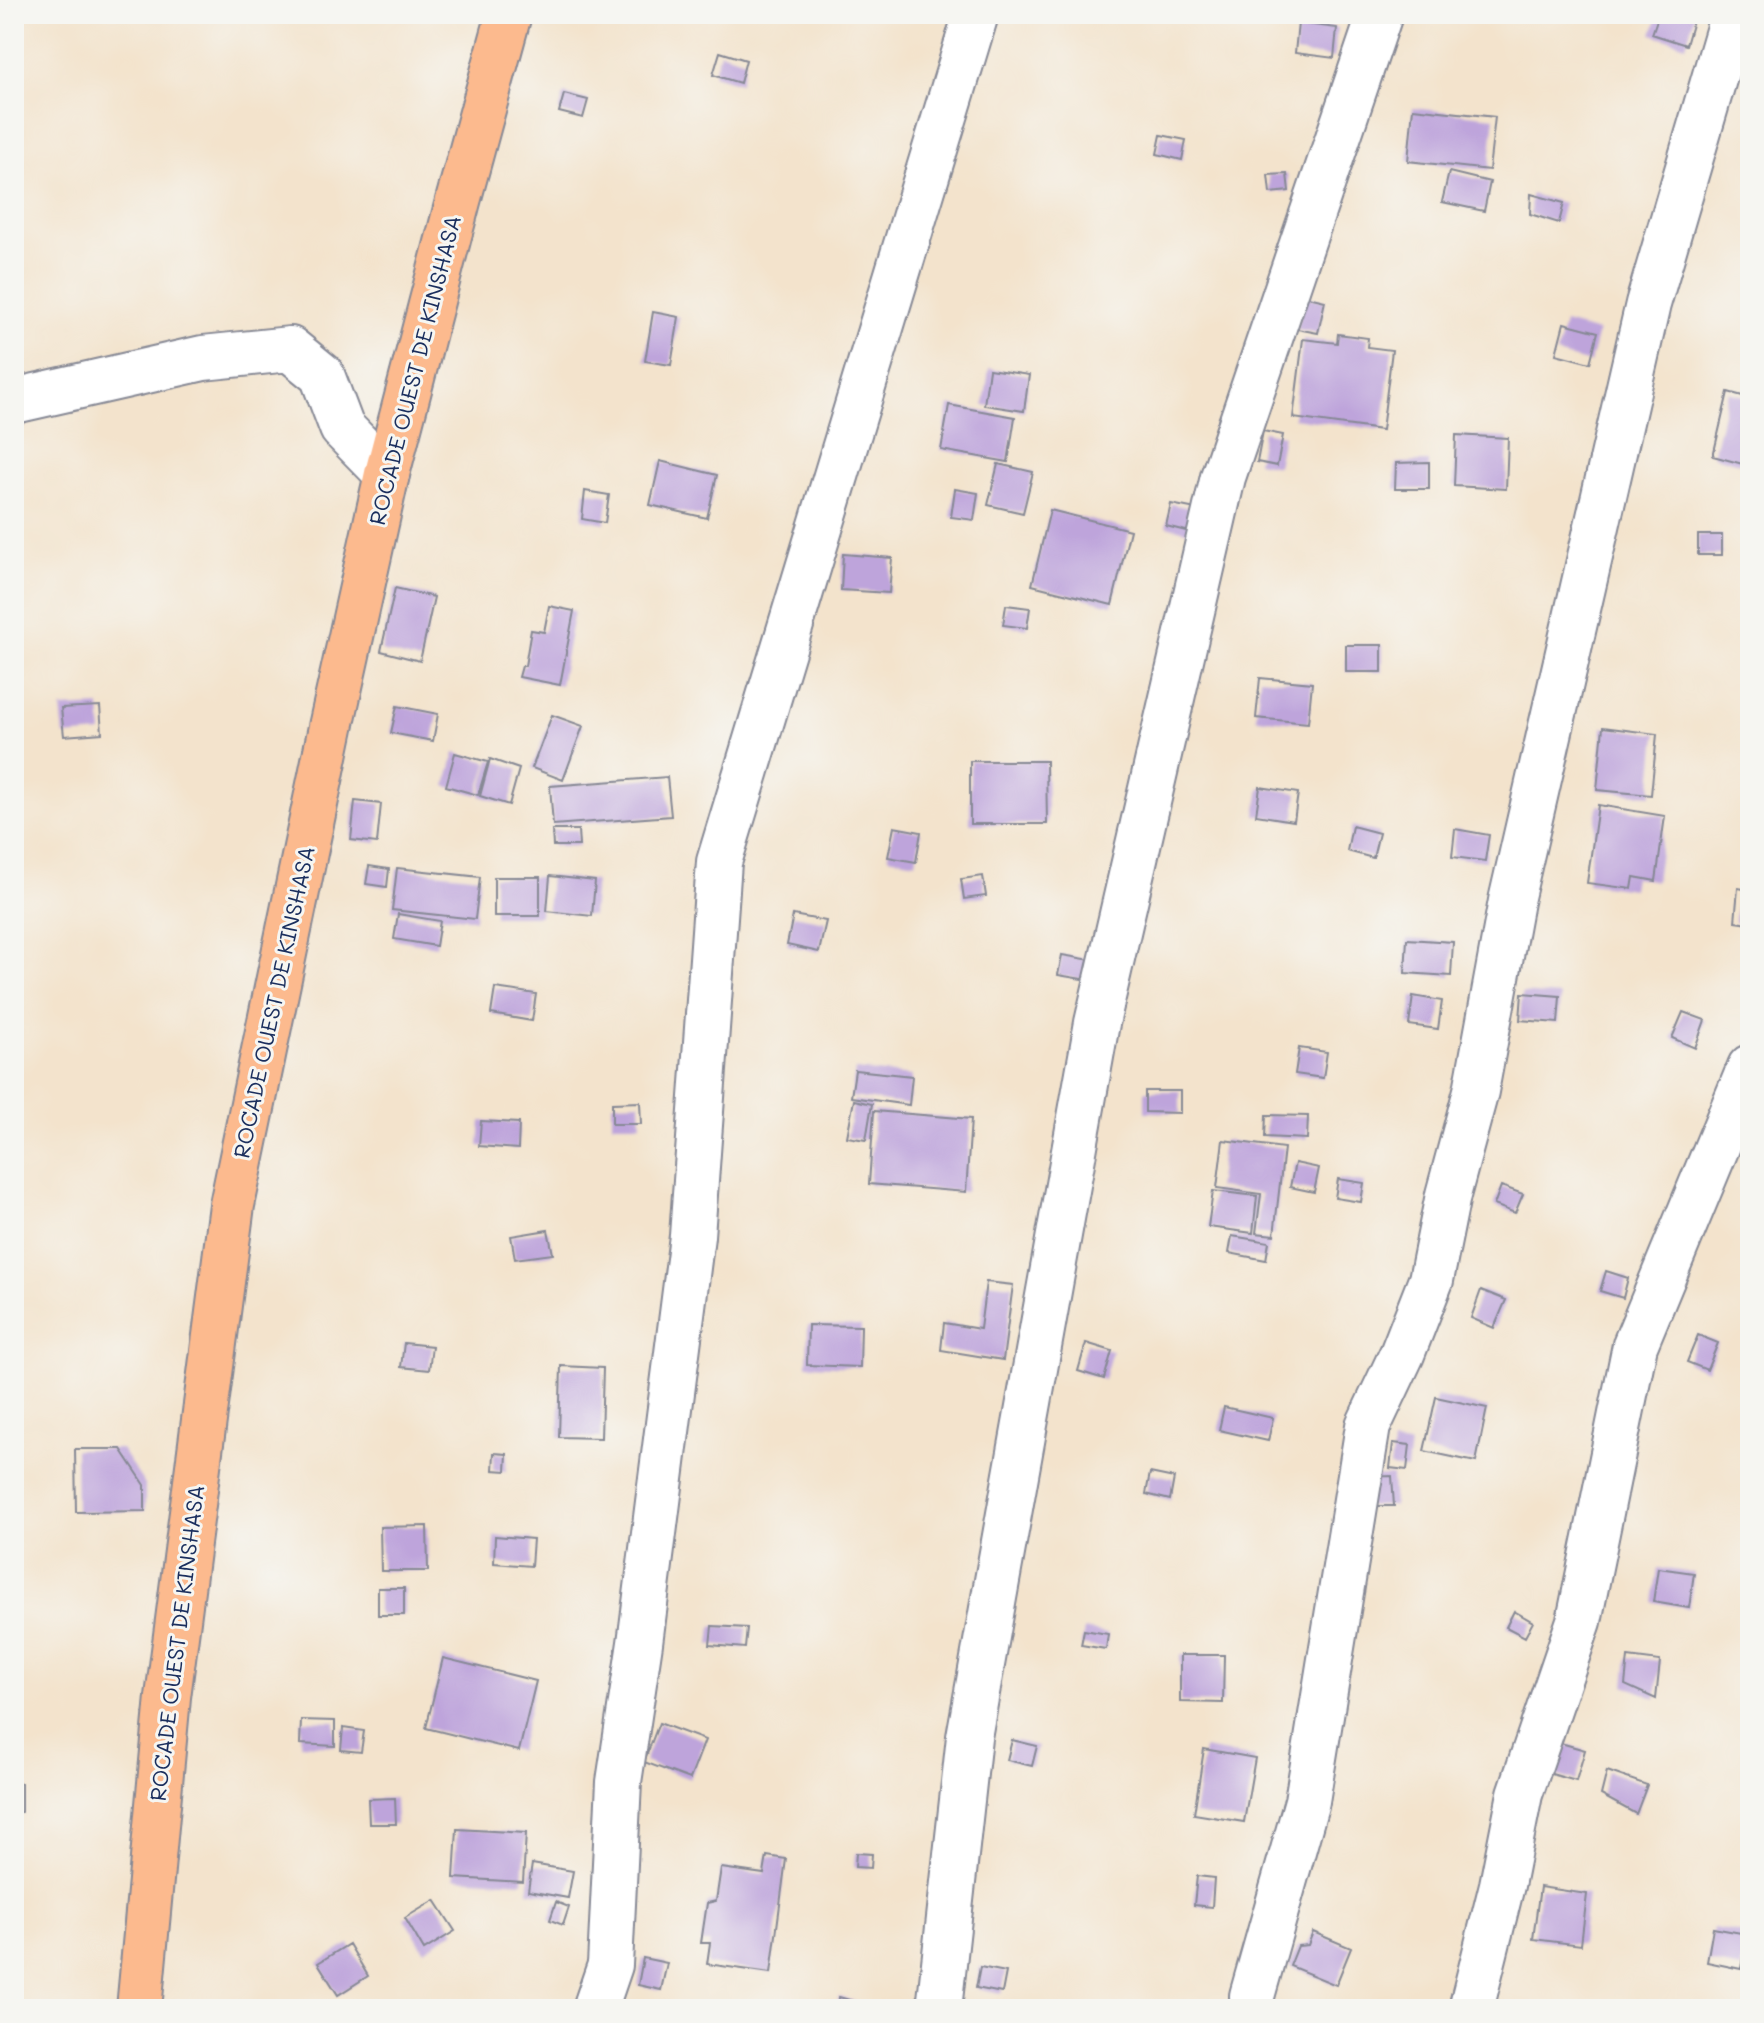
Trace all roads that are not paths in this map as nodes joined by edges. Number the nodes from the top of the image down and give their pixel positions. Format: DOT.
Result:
graph roads {
  1 [pos="509,14"];
  2 [pos="976,14"];
  3 [pos="1380,14"];
  4 [pos="1733,14"];
  5 [pos="14,401"];
  6 [pos="387,474"];
  7 [pos="1750,1067"];
  8 [pos="1252,1996"];
  9 [pos="139,2009"];
  10 [pos="595,2009"];
  11 [pos="939,2009"];
  12 [pos="1471,2009"];
  1 -- 6 [label="main road, ROCADE OUEST DE KINSHASA"];
  2 -- 10 [label="street"];
  3 -- 11 [label="street"];
  4 -- 8 [label="street"];
  5 -- 6 [label="street"];
  6 -- 9 [label="main road, ROCADE OUEST DE KINSHASA"];
  7 -- 12 [label="street"];
}
